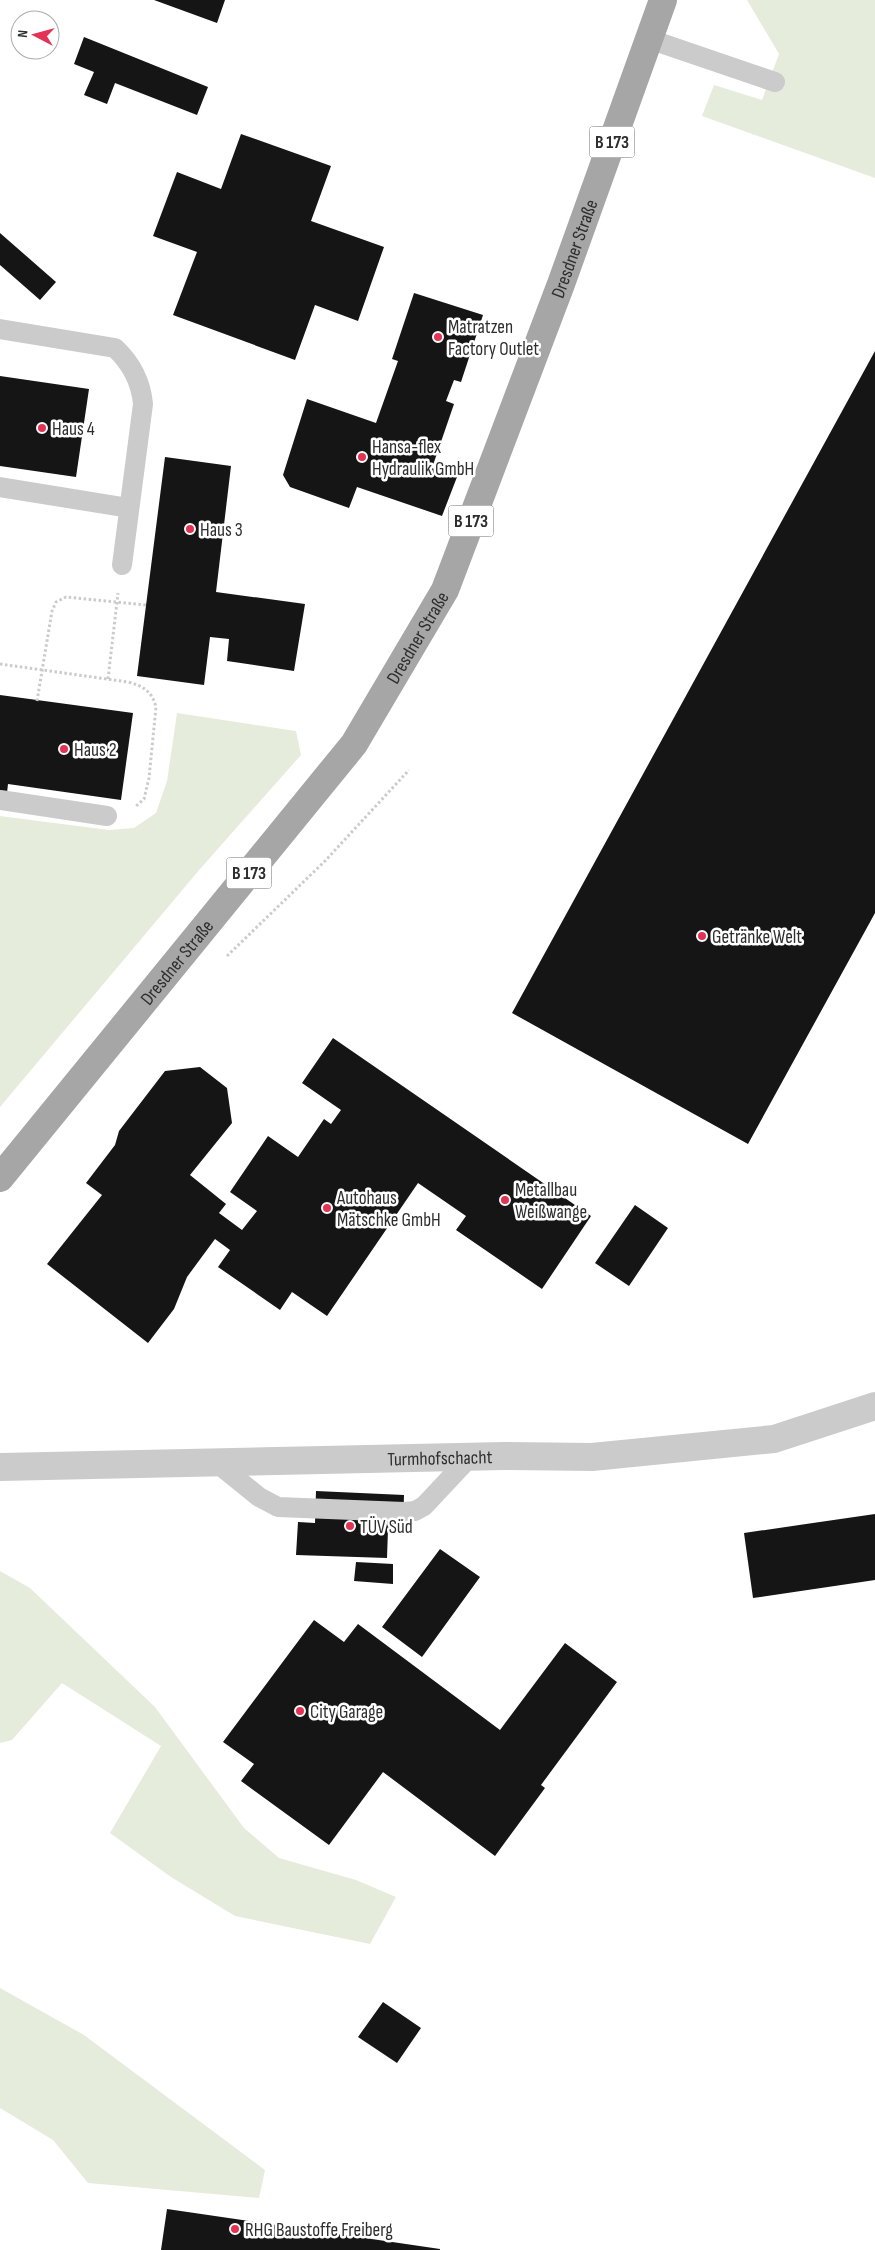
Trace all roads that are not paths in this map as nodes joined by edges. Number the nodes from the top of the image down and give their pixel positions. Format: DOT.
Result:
graph roads {
  1 [pos="663,0"];
  2 [pos="649,39"];
  3 [pos="775,82"];
  4 [pos="0,329"];
  5 [pos="0,487"];
  6 [pos="129,508"];
  7 [pos="122,565"];
  8 [pos="0,800"];
  9 [pos="107,816"];
  10 [pos="0,1178"];
  11 [pos="875,1406"];
  12 [pos="470,1457"];
  13 [pos="217,1463"];
  14 [pos="0,1467"];
  1 -- 2 [label="main road, Dresdner Straße / B 173"];
  2 -- 3 [label="lane"];
  2 -- 10 [label="main road, Dresdner Straße / B 173"];
  4 -- 6 [label="lane"];
  5 -- 6 [label="lane"];
  6 -- 7 [label="lane"];
  8 -- 9 [label="lane"];
  11 -- 12 [label="street, Turmhofschacht"];
  12 -- 13 [label="street, Turmhofschacht"];
  12 -- 13 [label="lane"];
  13 -- 14 [label="street, Turmhofschacht"];
}
